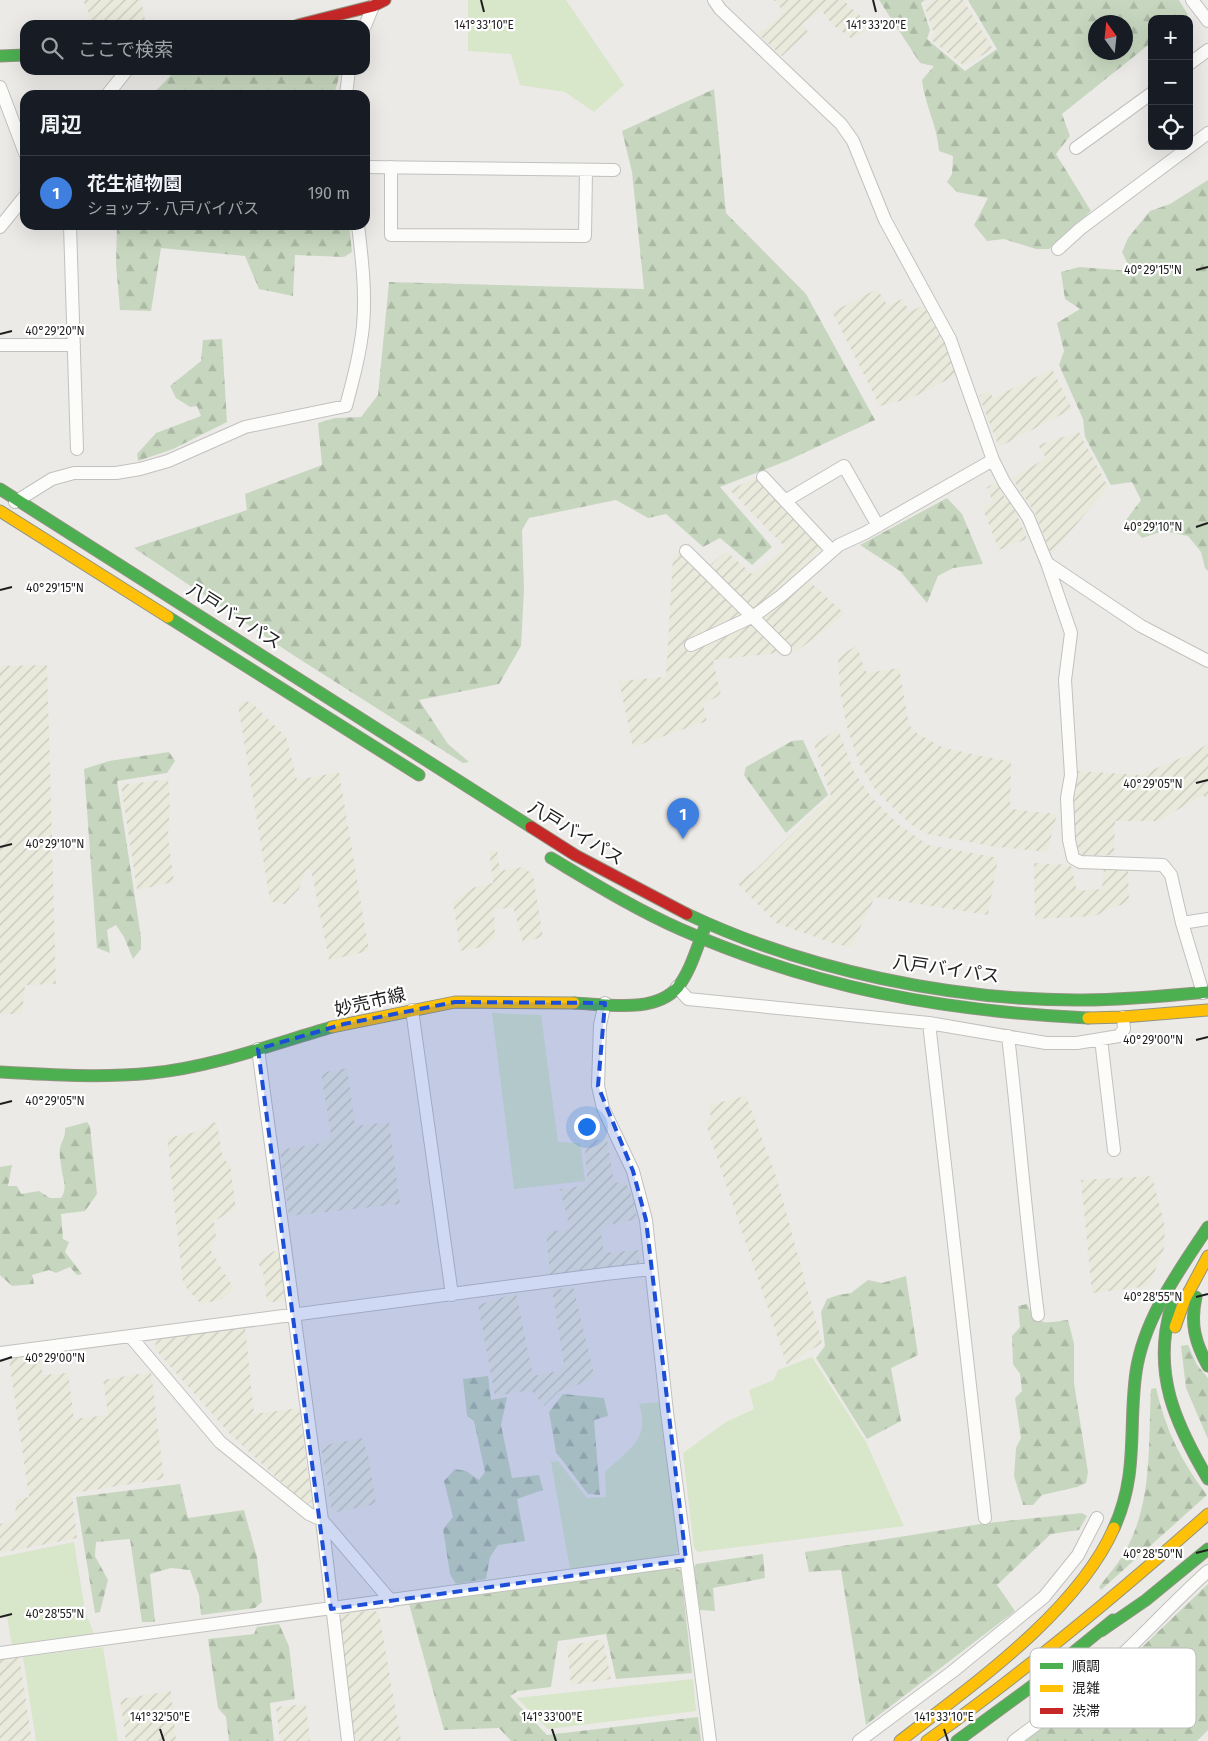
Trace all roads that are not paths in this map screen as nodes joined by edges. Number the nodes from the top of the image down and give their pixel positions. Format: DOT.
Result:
graph roads {
  1 [pos="714,0"];
  2 [pos="1192,0"];
  3 [pos="379,3"];
  4 [pos="316,20"];
  5 [pos="369,20"];
  6 [pos="1208,21"];
  7 [pos="1208,50"];
  8 [pos="0,56"];
  9 [pos="20,56"];
  10 [pos="1193,61"];
  11 [pos="123,75"];
  12 [pos="348,75"];
  13 [pos="0,87"];
  14 [pos="111,90"];
  15 [pos="347,90"];
  16 [pos="1148,95"];
  17 [pos="1208,133"];
  18 [pos="20,140"];
  19 [pos="1076,148"];
  20 [pos="370,167"];
  21 [pos="391,167"];
  22 [pos="586,170"];
  23 [pos="614,170"];
  24 [pos="20,202"];
  25 [pos="0,227"];
  26 [pos="70,230"];
  27 [pos="359,230"];
  28 [pos="1058,248"];
  29 [pos="0,345"];
  30 [pos="74,345"];
  31 [pos="77,449"];
  32 [pos="993,460"];
  33 [pos="763,477"];
  34 [pos="0,489"];
  35 [pos="18,500"];
  36 [pos="785,501"];
  37 [pos="1,513"];
  38 [pos="878,526"];
  39 [pos="686,551"];
  40 [pos="832,551"];
  41 [pos="1047,563"];
  42 [pos="754,616"];
  43 [pos="691,645"];
  44 [pos="785,649"];
  45 [pos="1208,661"];
  46 [pos="431,782"];
  47 [pos="540,851"];
  48 [pos="1208,919"];
  49 [pos="707,923"];
  50 [pos="1182,923"];
  51 [pos="700,939"];
  52 [pos="676,987"];
  53 [pos="1206,992"];
  54 [pos="605,1003"];
  55 [pos="412,1010"];
  56 [pos="1208,1010"];
  57 [pos="1123,1017"];
  58 [pos="929,1023"];
  59 [pos="1008,1036"];
  60 [pos="1101,1039"];
  61 [pos="258,1049"];
  62 [pos="0,1072"];
  63 [pos="1114,1150"];
  64 [pos="1208,1227"];
  65 [pos="1208,1256"];
  66 [pos="1208,1262"];
  67 [pos="651,1270"];
  68 [pos="452,1295"];
  69 [pos="295,1314"];
  70 [pos="1038,1315"];
  71 [pos="130,1336"];
  72 [pos="0,1353"];
  73 [pos="1208,1366"];
  74 [pos="1208,1460"];
  75 [pos="1208,1479"];
  76 [pos="1208,1514"];
  77 [pos="985,1518"];
  78 [pos="1097,1518"];
  79 [pos="322,1520"];
  80 [pos="1208,1536"];
  81 [pos="1208,1549"];
  82 [pos="686,1560"];
  83 [pos="1208,1572"];
  84 [pos="391,1601"];
  85 [pos="331,1609"];
  86 [pos="1094,1636"];
  87 [pos="1052,1648"];
  88 [pos="1079,1648"];
  89 [pos="1129,1648"];
  90 [pos="0,1653"];
  91 [pos="1030,1666"];
  92 [pos="1030,1687"];
  93 [pos="1031,1728"];
  94 [pos="348,1741"];
  95 [pos="710,1741"];
  96 [pos="859,1741"];
  97 [pos="900,1741"];
  98 [pos="927,1741"];
  99 [pos="957,1741"];
  100 [pos="1014,1741"];
  1 -- 32 [label="street"];
  2 -- 6 [label="street"];
  3 -- 4 [label="main road"];
  3 -- 5 [label="street"];
  7 -- 10 [label="street"];
  8 -- 9 [label="main road"];
  11 -- 14 [label="street"];
  12 -- 15 [label="street"];
  13 -- 18 [label="street"];
  16 -- 19 [label="street"];
  17 -- 28 [label="street"];
  20 -- 21 [label="street"];
  21 -- 22 [label="street"];
  21 -- 22 [label="street"];
  22 -- 23 [label="street"];
  24 -- 25 [label="street"];
  26 -- 30 [label="street"];
  27 -- 35 [label="street"];
  29 -- 30 [label="street"];
  30 -- 31 [label="street"];
  32 -- 38 [label="street"];
  32 -- 41 [label="street"];
  33 -- 36 [label="street"];
  34 -- 35 [label="main road, 八戸バイパス"];
  35 -- 37 [label="street"];
  35 -- 49 [label="main road, 八戸バイパス"];
  36 -- 38 [label="street"];
  36 -- 40 [label="street"];
  37 -- 46 [label="main road, 八戸バイパス"];
  38 -- 40 [label="street"];
  39 -- 42 [label="street"];
  40 -- 42 [label="street"];
  41 -- 45 [label="street"];
  41 -- 50 [label="street"];
  42 -- 43 [label="street"];
  42 -- 44 [label="street"];
  47 -- 51 [label="main road, 八戸バイパス"];
  48 -- 50 [label="street"];
  49 -- 51 [label="main road, 妙売市線"];
  49 -- 53 [label="main road, 八戸バイパス"];
  50 -- 53 [label="street"];
  51 -- 52 [label="main road, 妙売市線"];
  51 -- 57 [label="main road, 八戸バイパス"];
  52 -- 54 [label="main road, 妙売市線"];
  52 -- 58 [label="street"];
  54 -- 55 [label="main road, 妙売市線"];
  54 -- 67 [label="street"];
  55 -- 61 [label="main road, 妙売市線"];
  55 -- 68 [label="street"];
  56 -- 57 [label="main road, 八戸バイパス"];
  57 -- 60 [label="street"];
  58 -- 59 [label="street"];
  58 -- 77 [label="street"];
  59 -- 60 [label="street"];
  59 -- 70 [label="street"];
  60 -- 63 [label="street"];
  61 -- 62 [label="main road, 妙売市線"];
  61 -- 69 [label="street"];
  64 -- 75 [label="main road"];
  64 -- 97 [label="main road"];
  65 -- 74 [label="main road"];
  66 -- 73 [label="main road"];
  67 -- 68 [label="street"];
  67 -- 82 [label="street"];
  68 -- 69 [label="street"];
  69 -- 71 [label="street"];
  69 -- 79 [label="street"];
  71 -- 72 [label="street"];
  71 -- 79 [label="street"];
  76 -- 87 [label="main road"];
  78 -- 96 [label="street"];
  79 -- 84 [label="street"];
  79 -- 85 [label="street"];
  80 -- 86 [label="main road"];
  81 -- 86 [label="main road"];
  82 -- 84 [label="street"];
  82 -- 95 [label="street"];
  83 -- 89 [label="street"];
  84 -- 85 [label="street"];
  85 -- 90 [label="street"];
  85 -- 94 [label="street"];
  86 -- 88 [label="main road"];
  91 -- 98 [label="main road"];
  92 -- 99 [label="main road"];
  93 -- 100 [label="street"];
}
